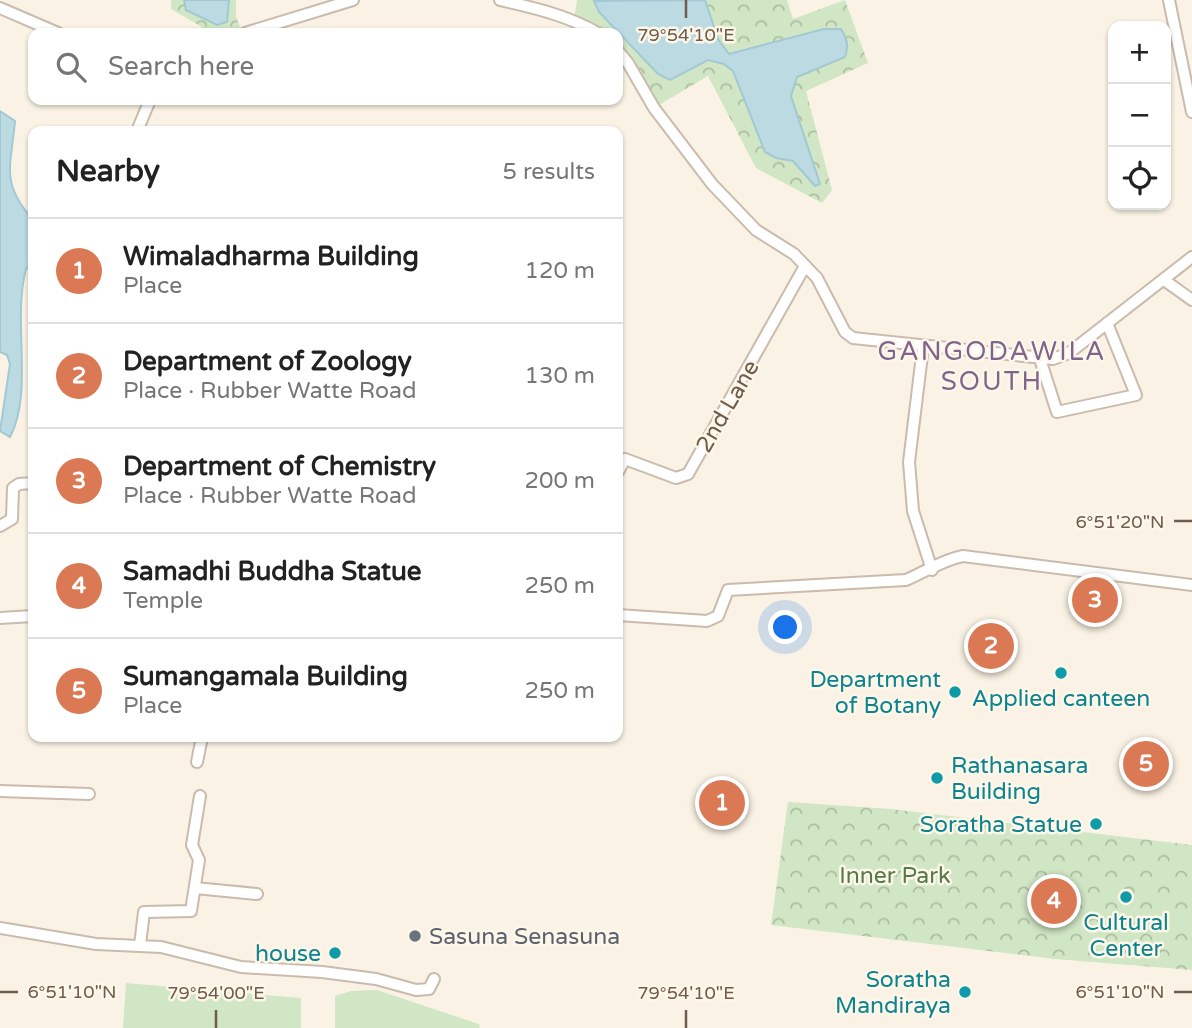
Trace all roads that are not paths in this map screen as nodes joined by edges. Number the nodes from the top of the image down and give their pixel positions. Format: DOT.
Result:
graph roads {
  1 [pos="354,0"];
  2 [pos="500,0"];
  3 [pos="1169,0"];
  4 [pos="0,8"];
  5 [pos="46,28"];
  6 [pos="262,28"];
  7 [pos="589,28"];
  8 [pos="623,57"];
  9 [pos="148,105"];
  10 [pos="1192,112"];
  11 [pos="139,126"];
  12 [pos="1192,257"];
  13 [pos="806,266"];
  14 [pos="1164,280"];
  15 [pos="1192,300"];
  16 [pos="1107,323"];
  17 [pos="923,347"];
  18 [pos="1040,359"];
  19 [pos="623,463"];
  20 [pos="28,483"];
  21 [pos="0,526"];
  22 [pos="932,570"];
  23 [pos="1192,585"];
  24 [pos="623,615"];
  25 [pos="28,616"];
  26 [pos="0,618"];
  27 [pos="201,742"];
  28 [pos="197,762"];
  29 [pos="0,791"];
  30 [pos="89,794"];
  31 [pos="200,796"];
  32 [pos="195,888"];
  33 [pos="257,894"];
  34 [pos="0,928"];
  35 [pos="140,945"];
  36 [pos="434,979"];
  1 -- 6 [label="street"];
  2 -- 7 [label="street"];
  3 -- 10 [label="street"];
  4 -- 5 [label="street"];
  8 -- 13 [label="street"];
  9 -- 11 [label="street"];
  12 -- 14 [label="street"];
  13 -- 17 [label="street"];
  13 -- 19 [label="street, 2nd Lane"];
  14 -- 15 [label="street"];
  14 -- 16 [label="street"];
  16 -- 18 [label="street"];
  16 -- 18 [label="street"];
  17 -- 18 [label="street"];
  17 -- 22 [label="street"];
  20 -- 21 [label="street"];
  22 -- 23 [label="street"];
  22 -- 24 [label="street"];
  25 -- 26 [label="street"];
  27 -- 28 [label="street"];
  29 -- 30 [label="street"];
  31 -- 32 [label="street"];
  32 -- 33 [label="street"];
  32 -- 35 [label="street"];
  34 -- 35 [label="street"];
  35 -- 36 [label="street"];
}
